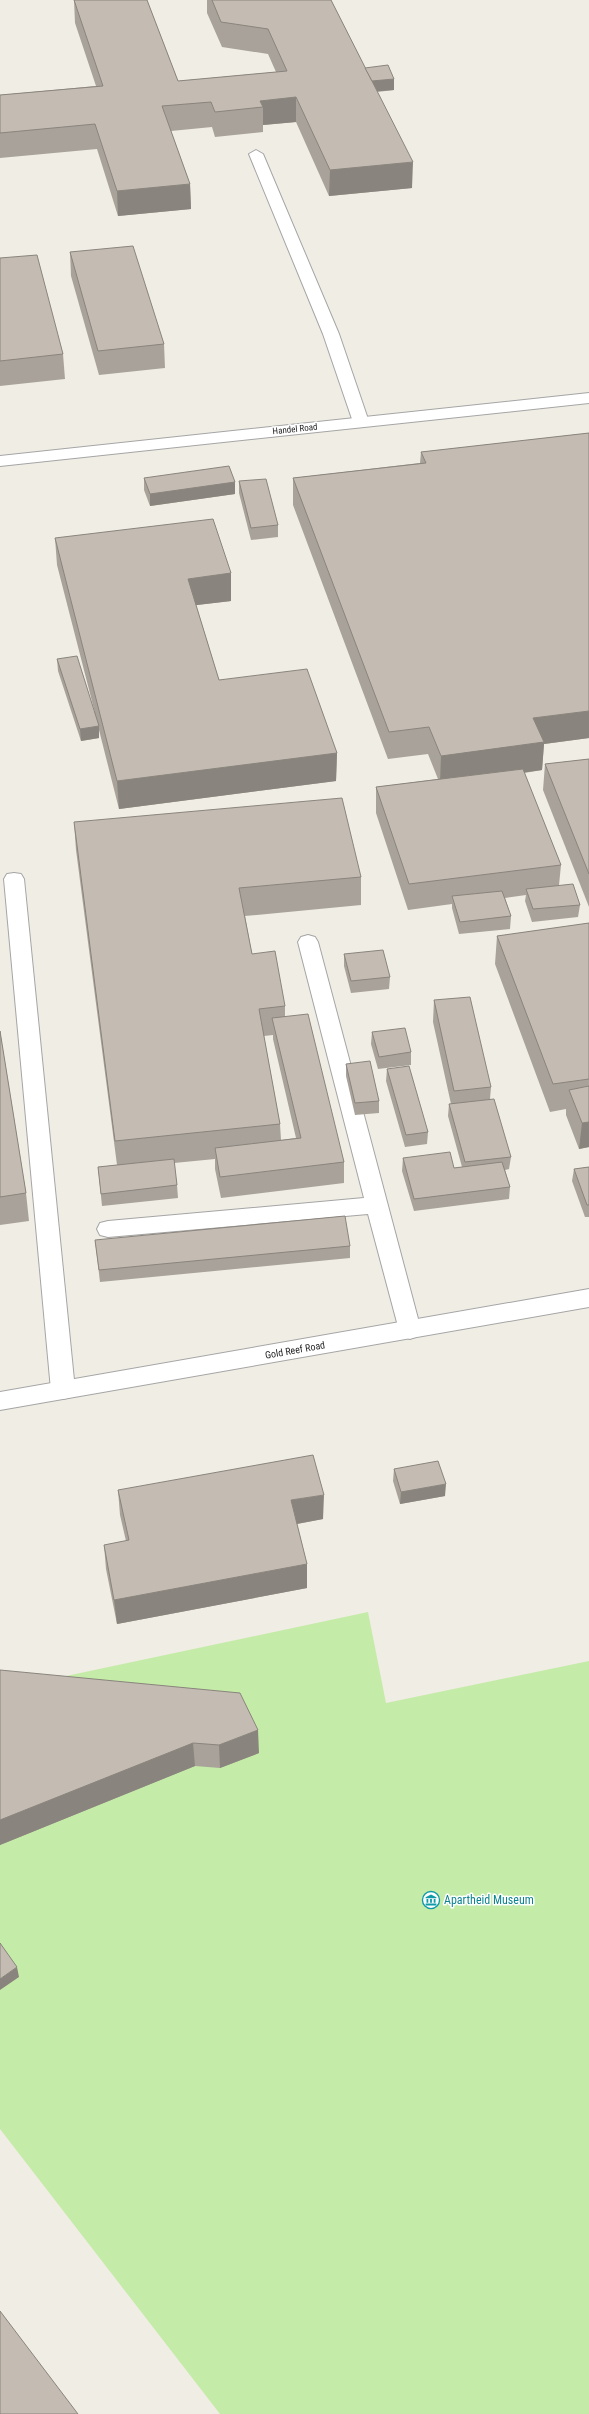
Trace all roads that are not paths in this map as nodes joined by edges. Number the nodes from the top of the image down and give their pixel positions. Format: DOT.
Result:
graph roads {
  1 [pos="256,154"];
  2 [pos="589,398"];
  3 [pos="361,422"];
  4 [pos="0,460"];
  5 [pos="14,879"];
  6 [pos="308,942"];
  7 [pos="377,1205"];
  8 [pos="108,1228"];
  9 [pos="589,1298"];
  10 [pos="410,1330"];
  11 [pos="63,1390"];
  12 [pos="0,1401"];
  1 -- 3 [label="street"];
  2 -- 3 [label="street, Handel Road"];
  3 -- 4 [label="street, Handel Road"];
  5 -- 11 [label="street"];
  6 -- 7 [label="street"];
  7 -- 8 [label="street"];
  7 -- 10 [label="street"];
  9 -- 10 [label="street, Gold Reef Road"];
  10 -- 11 [label="street, Gold Reef Road"];
  11 -- 12 [label="street, Gold Reef Road"];
}
